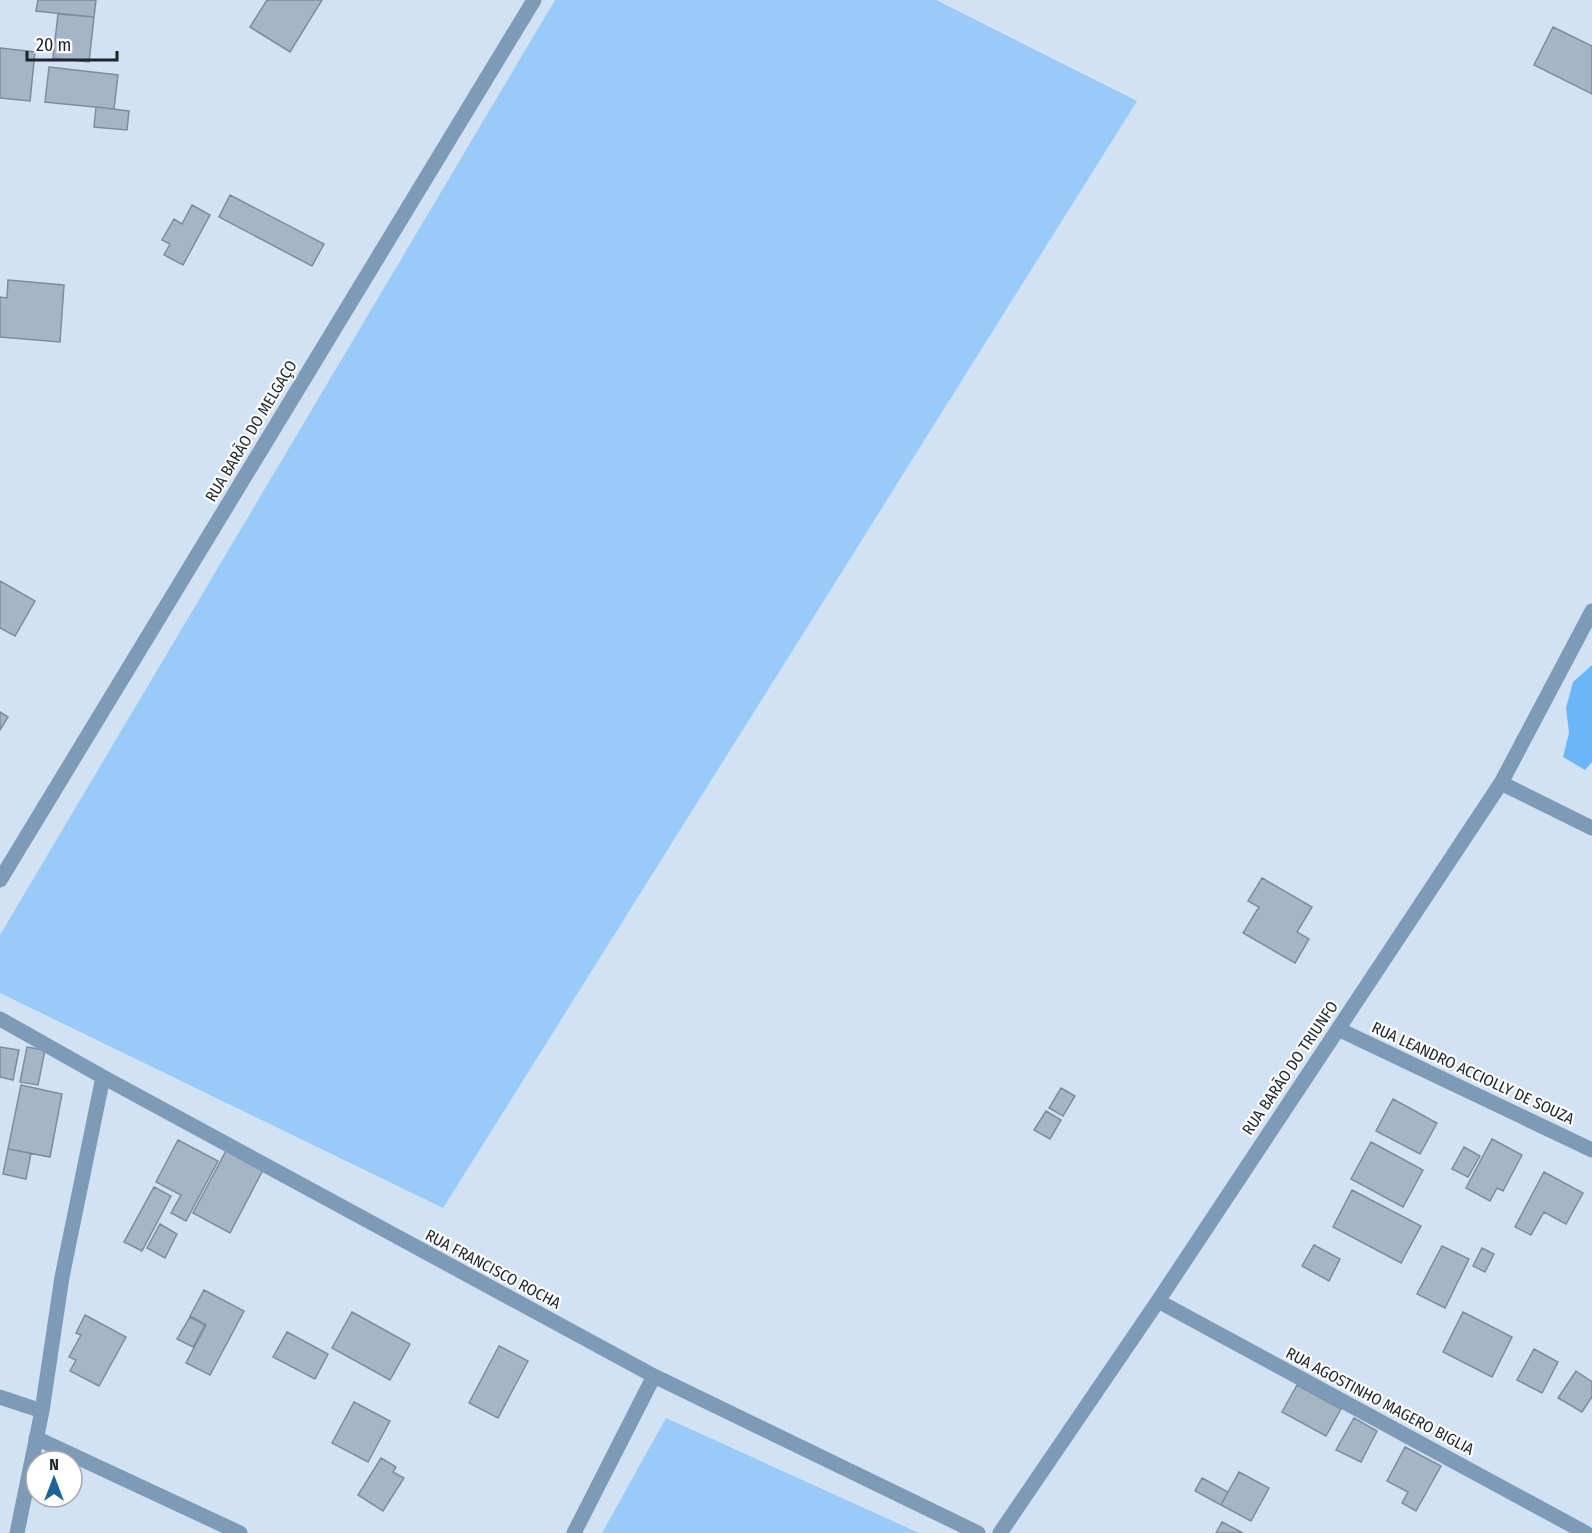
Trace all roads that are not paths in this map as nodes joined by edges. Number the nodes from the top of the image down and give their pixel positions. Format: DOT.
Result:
graph roads {
  1 [pos="534,0"];
  2 [pos="1592,612"];
  3 [pos="1501,783"];
  4 [pos="1592,828"];
  5 [pos="0,880"];
  6 [pos="0,1019"];
  7 [pos="1338,1029"];
  8 [pos="102,1077"];
  9 [pos="1592,1150"];
  10 [pos="1158,1301"];
  11 [pos="654,1376"];
  12 [pos="0,1397"];
  13 [pos="42,1411"];
  14 [pos="36,1438"];
  15 [pos="17,1533"];
  16 [pos="240,1533"];
  17 [pos="574,1533"];
  18 [pos="978,1533"];
  19 [pos="1000,1533"];
  20 [pos="1586,1533"];
  1 -- 5 [label="street, RUA BARÃO DO MELGAÇO"];
  2 -- 3 [label="street, RUA BARÃO DO TRIUNFO"];
  3 -- 4 [label="street"];
  3 -- 7 [label="street, RUA BARÃO DO TRIUNFO"];
  6 -- 8 [label="street, RUA FRANCISCO ROCHA"];
  7 -- 9 [label="street, RUA LEANDRO ACCIOLLY DE SOUZA"];
  7 -- 10 [label="street, RUA BARÃO DO TRIUNFO"];
  8 -- 11 [label="street, RUA FRANCISCO ROCHA"];
  8 -- 13 [label="street"];
  10 -- 19 [label="street, RUA BARÃO DO TRIUNFO"];
  10 -- 20 [label="street, RUA AGOSTINHO MAGERO BIGLIA"];
  11 -- 17 [label="street"];
  11 -- 18 [label="street, RUA FRANCISCO ROCHA"];
  12 -- 13 [label="street"];
  13 -- 14 [label="street"];
  14 -- 15 [label="street"];
  14 -- 16 [label="street"];
}
